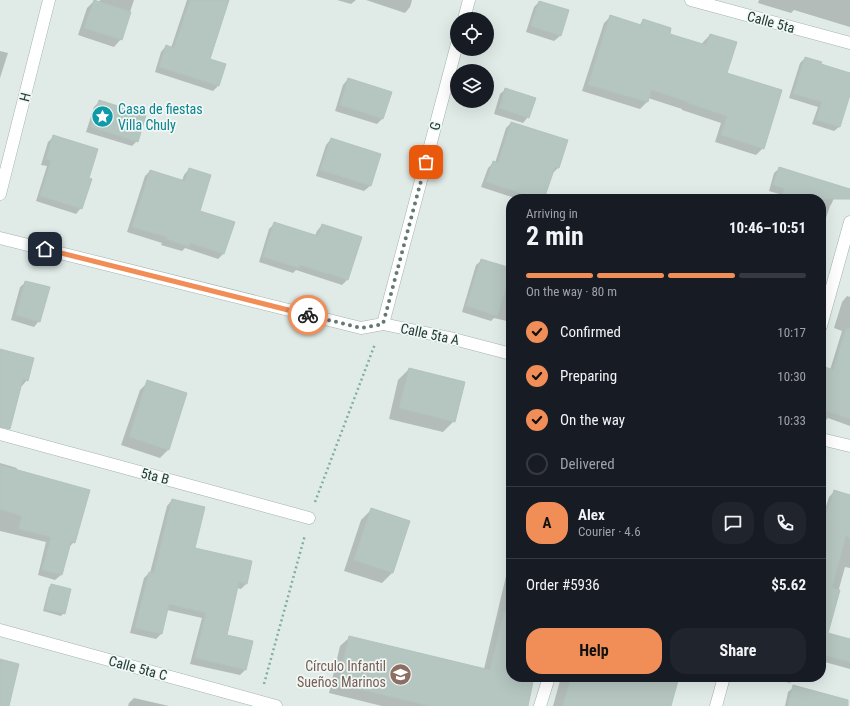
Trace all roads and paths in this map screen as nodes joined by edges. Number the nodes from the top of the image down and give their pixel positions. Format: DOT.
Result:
graph roads {
  1 [pos="49,0"];
  2 [pos="469,0"];
  3 [pos="691,0"];
  4 [pos="466,12"];
  5 [pos="850,43"];
  6 [pos="454,56"];
  7 [pos="0,194"];
  8 [pos="850,222"];
  9 [pos="0,238"];
  10 [pos="826,308"];
  11 [pos="383,324"];
  12 [pos="506,353"];
  13 [pos="0,434"];
  14 [pos="826,440"];
  15 [pos="850,446"];
  16 [pos="309,518"];
  17 [pos="0,630"];
  18 [pos="547,682"];
  19 [pos="723,682"];
  20 [pos="276,706"];
  21 [pos="540,706"];
  22 [pos="716,706"];
  1 -- 7 [label="street, H"];
  2 -- 4 [label="street"];
  3 -- 5 [label="street, Calle 5ta"];
  6 -- 11 [label="street, G"];
  8 -- 10 [label="street"];
  9 -- 11 [label="street, Calle 5ta A"];
  11 -- 12 [label="street, Calle 5ta A"];
  13 -- 16 [label="street, 5ta B"];
  14 -- 15 [label="street"];
  17 -- 20 [label="street, Calle 5ta C"];
  18 -- 21 [label="street"];
  19 -- 22 [label="street"];
}
